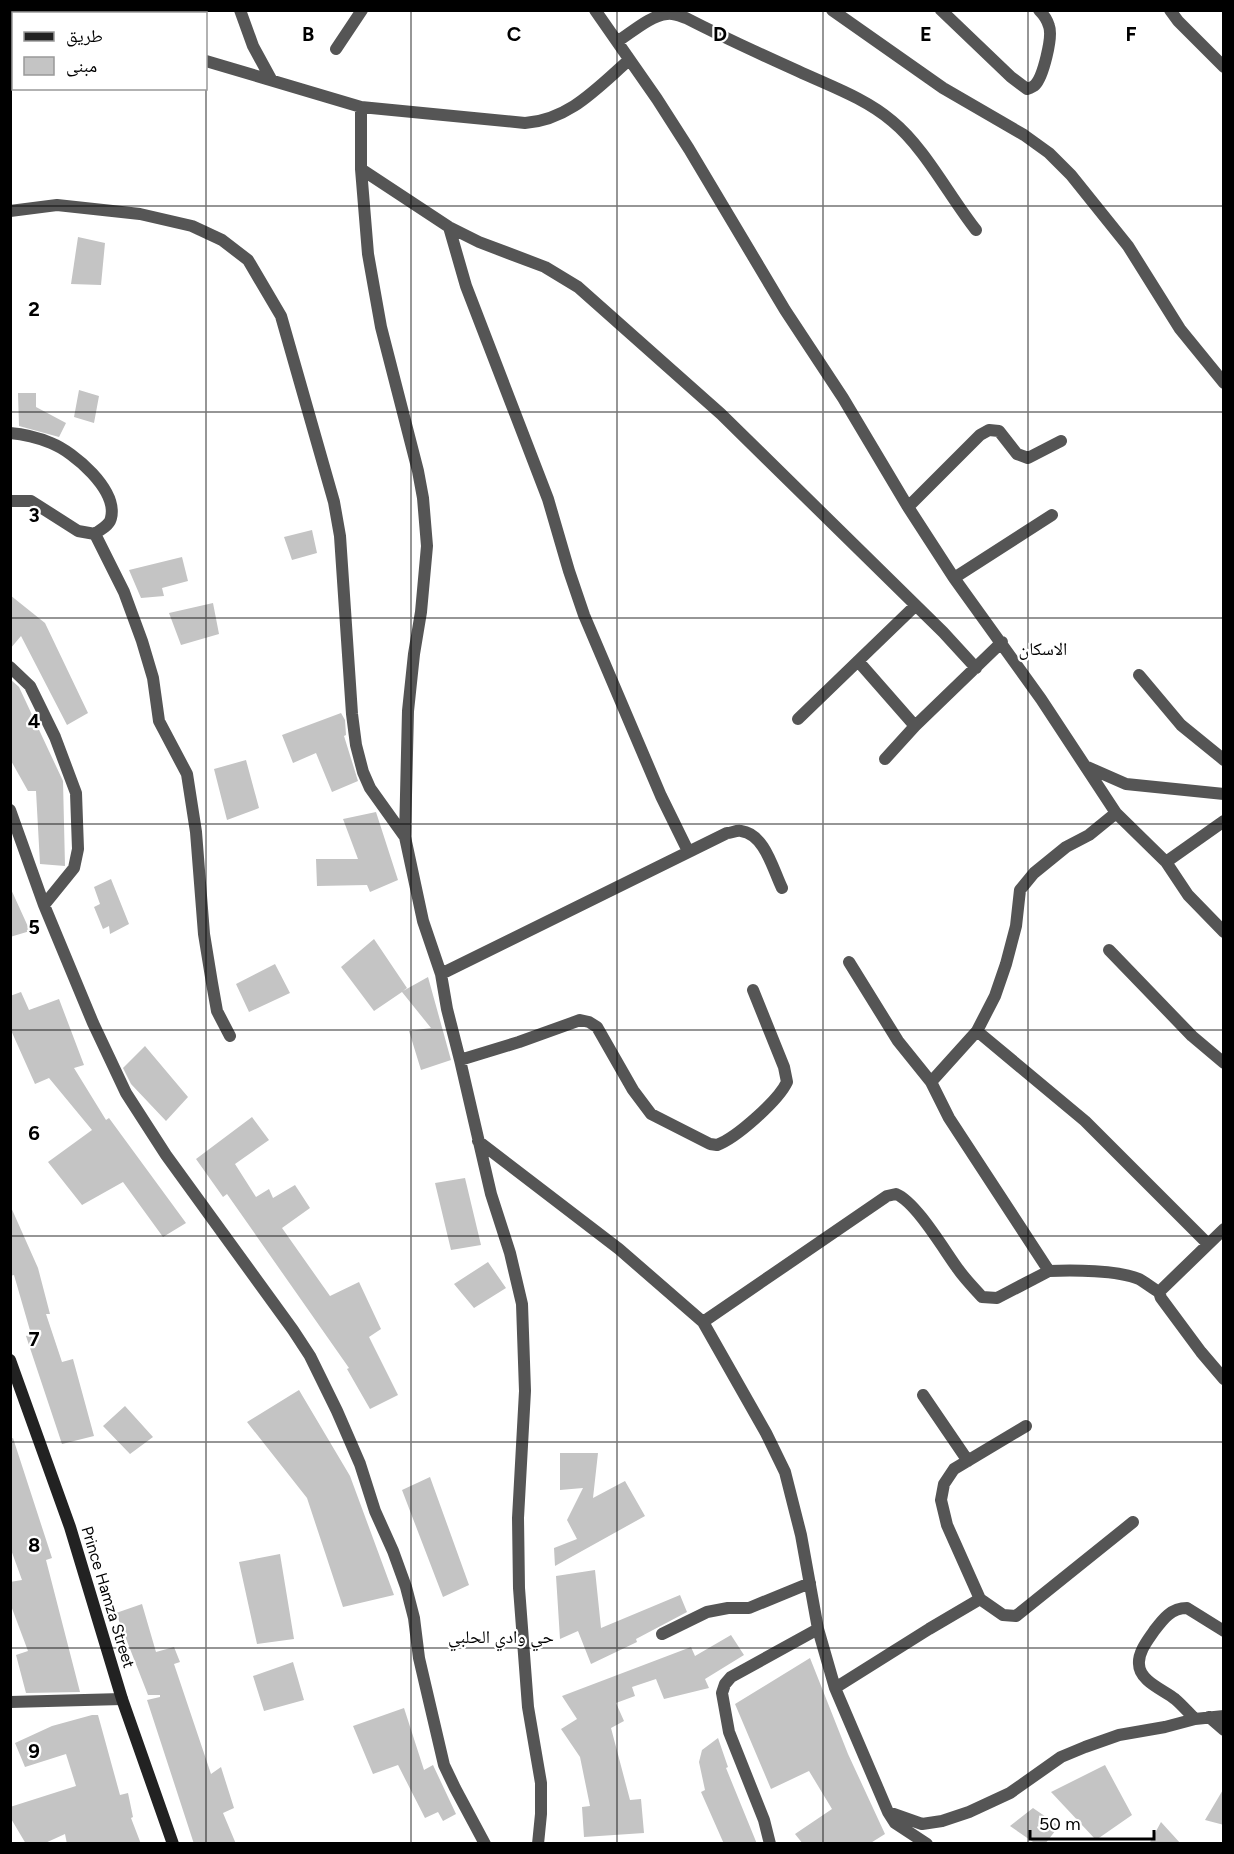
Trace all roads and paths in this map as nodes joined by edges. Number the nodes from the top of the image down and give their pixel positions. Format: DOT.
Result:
graph roads {
  1 [pos="240,10"];
  2 [pos="362,10"];
  3 [pos="595,10"];
  4 [pos="832,10"];
  5 [pos="941,10"];
  6 [pos="1039,10"];
  7 [pos="1170,10"];
  8 [pos="618,41"];
  9 [pos="336,49"];
  10 [pos="629,60"];
  11 [pos="207,61"];
  12 [pos="1224,67"];
  13 [pos="271,79"];
  14 [pos="362,107"];
  15 [pos="361,169"];
  16 [pos="10,211"];
  17 [pos="449,227"];
  18 [pos="976,230"];
  19 [pos="1224,383"];
  20 [pos="10,433"];
  21 [pos="1061,441"];
  22 [pos="10,501"];
  23 [pos="908,507"];
  24 [pos="1052,515"];
  25 [pos="96,534"];
  26 [pos="954,578"];
  27 [pos="915,606"];
  28 [pos="1002,642"];
  29 [pos="858,661"];
  30 [pos="10,667"];
  31 [pos="976,668"];
  32 [pos="1140,675"];
  33 [pos="798,719"];
  34 [pos="915,726"];
  35 [pos="885,759"];
  36 [pos="1224,760"];
  37 [pos="1085,765"];
  38 [pos="1224,794"];
  39 [pos="10,810"];
  40 [pos="1116,813"];
  41 [pos="1224,821"];
  42 [pos="405,837"];
  43 [pos="688,851"];
  44 [pos="1166,862"];
  45 [pos="782,888"];
  46 [pos="44,905"];
  47 [pos="1224,932"];
  48 [pos="1109,950"];
  49 [pos="849,962"];
  50 [pos="441,974"];
  51 [pos="753,990"];
  52 [pos="978,1030"];
  53 [pos="230,1036"];
  54 [pos="460,1060"];
  55 [pos="1224,1063"];
  56 [pos="931,1082"];
  57 [pos="478,1141"];
  58 [pos="1224,1229"];
  59 [pos="1208,1244"];
  60 [pos="1049,1271"];
  61 [pos="1159,1292"];
  62 [pos="703,1322"];
  63 [pos="10,1360"];
  64 [pos="1224,1379"];
  65 [pos="923,1395"];
  66 [pos="1026,1426"];
  67 [pos="968,1461"];
  68 [pos="1133,1522"];
  69 [pos="810,1583"];
  70 [pos="980,1599"];
  71 [pos="818,1629"];
  72 [pos="1224,1631"];
  73 [pos="662,1634"];
  74 [pos="835,1688"];
  75 [pos="122,1700"];
  76 [pos="10,1702"];
  77 [pos="1224,1716"];
  78 [pos="1209,1718"];
  79 [pos="1195,1719"];
  80 [pos="1224,1730"];
  81 [pos="888,1812"];
  82 [pos="173,1844"];
  83 [pos="485,1844"];
  84 [pos="538,1844"];
  85 [pos="770,1844"];
  86 [pos="927,1844"];
  1 -- 13 [label="street"];
  2 -- 9 [label="street"];
  3 -- 8 [label="street"];
  4 -- 19 [label="street"];
  5 -- 6 [label="street"];
  7 -- 12 [label="street"];
  8 -- 10 [label="street"];
  8 -- 18 [label="street"];
  10 -- 14 [label="street"];
  10 -- 23 [label="street"];
  11 -- 13 [label="street"];
  13 -- 14 [label="street"];
  14 -- 15 [label="street"];
  15 -- 17 [label="street"];
  15 -- 42 [label="street"];
  16 -- 42 [label="street"];
  17 -- 27 [label="street"];
  17 -- 43 [label="street"];
  20 -- 25 [label="street"];
  21 -- 23 [label="street"];
  22 -- 25 [label="street"];
  23 -- 26 [label="street"];
  24 -- 26 [label="street"];
  25 -- 53 [label="street"];
  26 -- 28 [label="street"];
  27 -- 29 [label="street"];
  27 -- 31 [label="street"];
  28 -- 31 [label="street"];
  28 -- 37 [label="street"];
  29 -- 33 [label="street"];
  29 -- 34 [label="street"];
  30 -- 46 [label="street"];
  31 -- 34 [label="street"];
  32 -- 36 [label="street"];
  34 -- 35 [label="street"];
  37 -- 38 [label="street"];
  37 -- 40 [label="street"];
  39 -- 46 [label="street"];
  40 -- 44 [label="street"];
  40 -- 52 [label="street"];
  41 -- 44 [label="street"];
  42 -- 50 [label="street"];
  43 -- 45 [label="street"];
  43 -- 50 [label="street"];
  44 -- 47 [label="street"];
  46 -- 83 [label="street"];
  48 -- 55 [label="street"];
  49 -- 56 [label="street"];
  50 -- 54 [label="street"];
  51 -- 54 [label="street"];
  52 -- 56 [label="street"];
  52 -- 59 [label="street"];
  54 -- 57 [label="street"];
  56 -- 60 [label="street"];
  57 -- 62 [label="street"];
  57 -- 84 [label="street"];
  58 -- 59 [label="street"];
  59 -- 61 [label="street"];
  60 -- 61 [label="street"];
  60 -- 62 [label="street"];
  61 -- 64 [label="street"];
  62 -- 69 [label="street"];
  63 -- 75 [label="main road, Prince Hamza Street"];
  65 -- 67 [label="street"];
  66 -- 67 [label="street"];
  67 -- 70 [label="street"];
  68 -- 70 [label="street"];
  69 -- 71 [label="street"];
  69 -- 73 [label="street"];
  70 -- 74 [label="street"];
  71 -- 74 [label="street"];
  71 -- 85 [label="street"];
  72 -- 79 [label="street"];
  74 -- 81 [label="street"];
  75 -- 76 [label="street"];
  75 -- 82 [label="main road, Prince Hamza Street"];
  77 -- 78 [label="street"];
  78 -- 79 [label="street"];
  78 -- 80 [label="street"];
  79 -- 81 [label="street"];
  81 -- 86 [label="street"];
}
